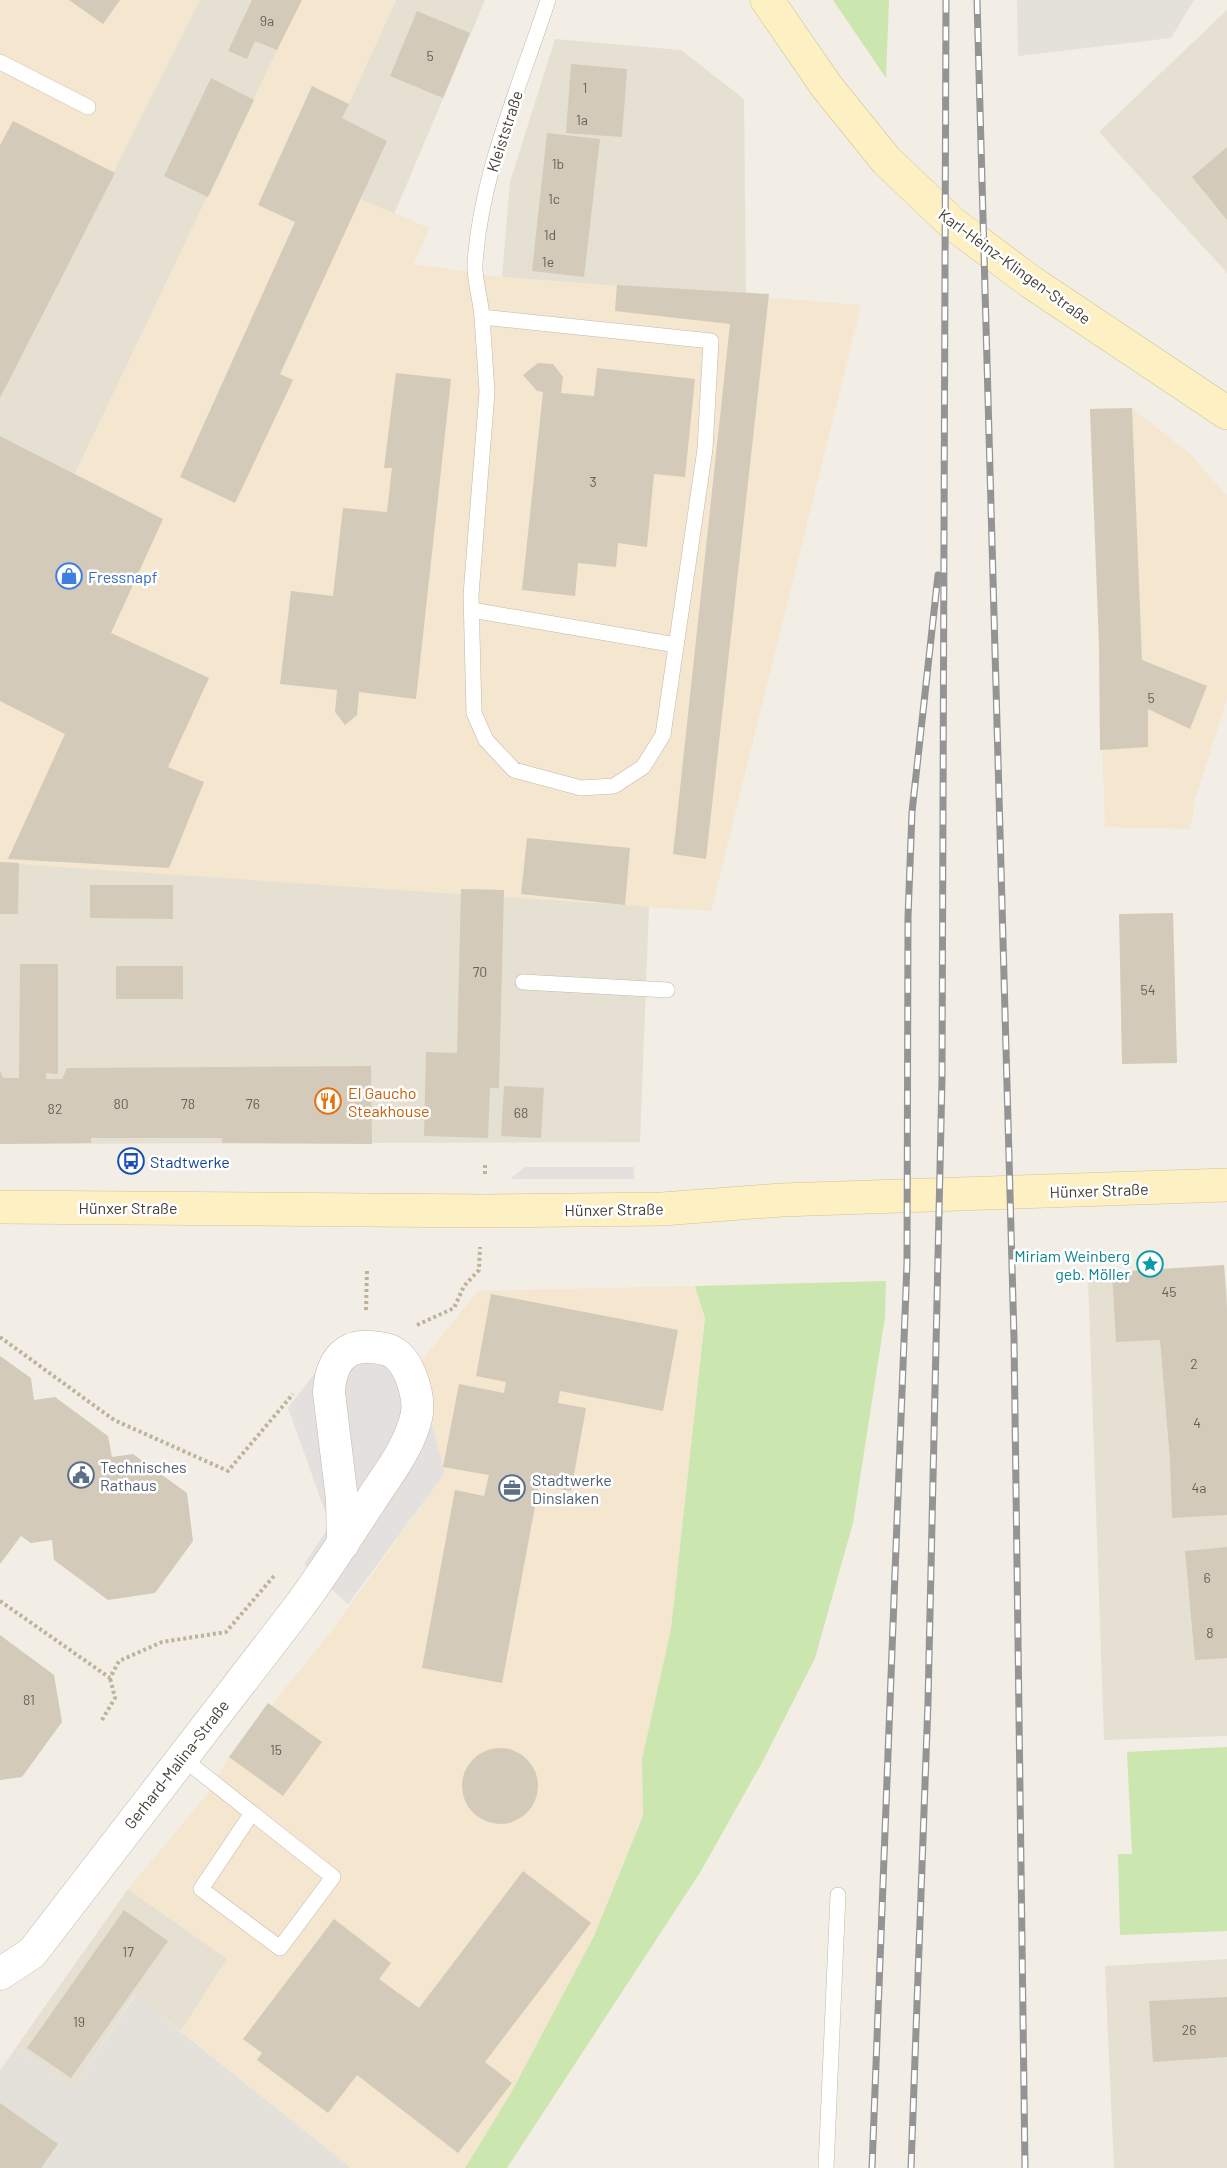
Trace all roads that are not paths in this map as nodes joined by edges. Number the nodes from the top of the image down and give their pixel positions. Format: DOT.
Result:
graph roads {
  1 [pos="548,0"];
  2 [pos="767,0"];
  3 [pos="0,62"];
  4 [pos="88,107"];
  5 [pos="482,317"];
  6 [pos="1227,413"];
  7 [pos="471,610"];
  8 [pos="676,645"];
  9 [pos="522,982"];
  10 [pos="667,990"];
  11 [pos="1227,1185"];
  12 [pos="0,1207"];
  13 [pos="343,1544"];
  14 [pos="181,1757"];
  15 [pos="252,1813"];
  16 [pos="838,1895"];
  17 [pos="0,1974"];
  18 [pos="826,2168"];
  1 -- 5 [label="lane, Kleiststraße"];
  2 -- 6 [label="main road, Karl-Heinz-Klingen-Straße"];
  3 -- 4 [label="lane"];
  5 -- 7 [label="lane, Kleiststraße"];
  5 -- 8 [label="lane, Kleiststraße"];
  7 -- 8 [label="lane"];
  7 -- 8 [label="lane, Kleiststraße"];
  9 -- 10 [label="lane"];
  11 -- 12 [label="main road, Hünxer Straße"];
  13 -- 13 [label="street, Gerhard-Malina-Straße"];
  13 -- 14 [label="street, Gerhard-Malina-Straße"];
  14 -- 15 [label="lane"];
  14 -- 17 [label="street, Gerhard-Malina-Straße"];
  15 -- 15 [label="lane"];
  16 -- 18 [label="lane"];
}
